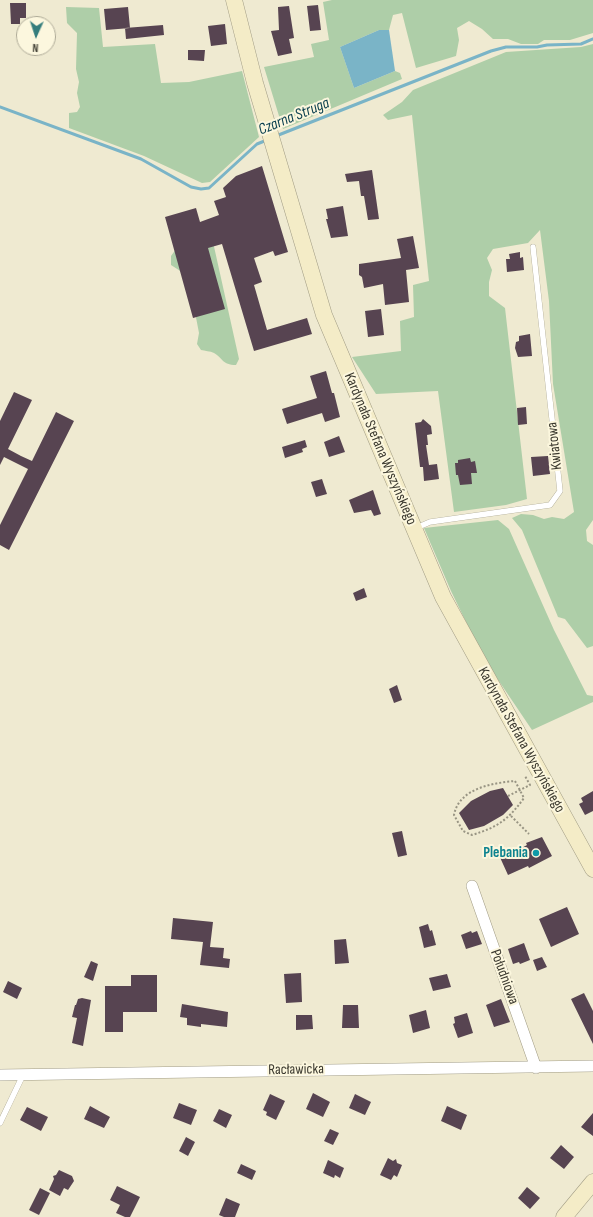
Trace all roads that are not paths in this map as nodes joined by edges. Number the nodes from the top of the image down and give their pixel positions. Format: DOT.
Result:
graph roads {
  1 [pos="234,0"];
  2 [pos="533,247"];
  3 [pos="414,529"];
  4 [pos="593,870"];
  5 [pos="472,886"];
  6 [pos="593,1066"];
  7 [pos="536,1068"];
  8 [pos="0,1075"];
  9 [pos="23,1075"];
  10 [pos="0,1123"];
  11 [pos="593,1182"];
  12 [pos="564,1217"];
  1 -- 3 [label="street, Kardynała Stefana Wyszyńskiego"];
  2 -- 3 [label="lane, Kwiatowa"];
  3 -- 4 [label="street, Kardynała Stefana Wyszyńskiego"];
  5 -- 7 [label="street, Południowa"];
  6 -- 7 [label="street, Racławicka"];
  7 -- 9 [label="street, Racławicka"];
  8 -- 9 [label="street, Racławicka"];
  9 -- 10 [label="lane"];
  11 -- 12 [label="street"];
}
